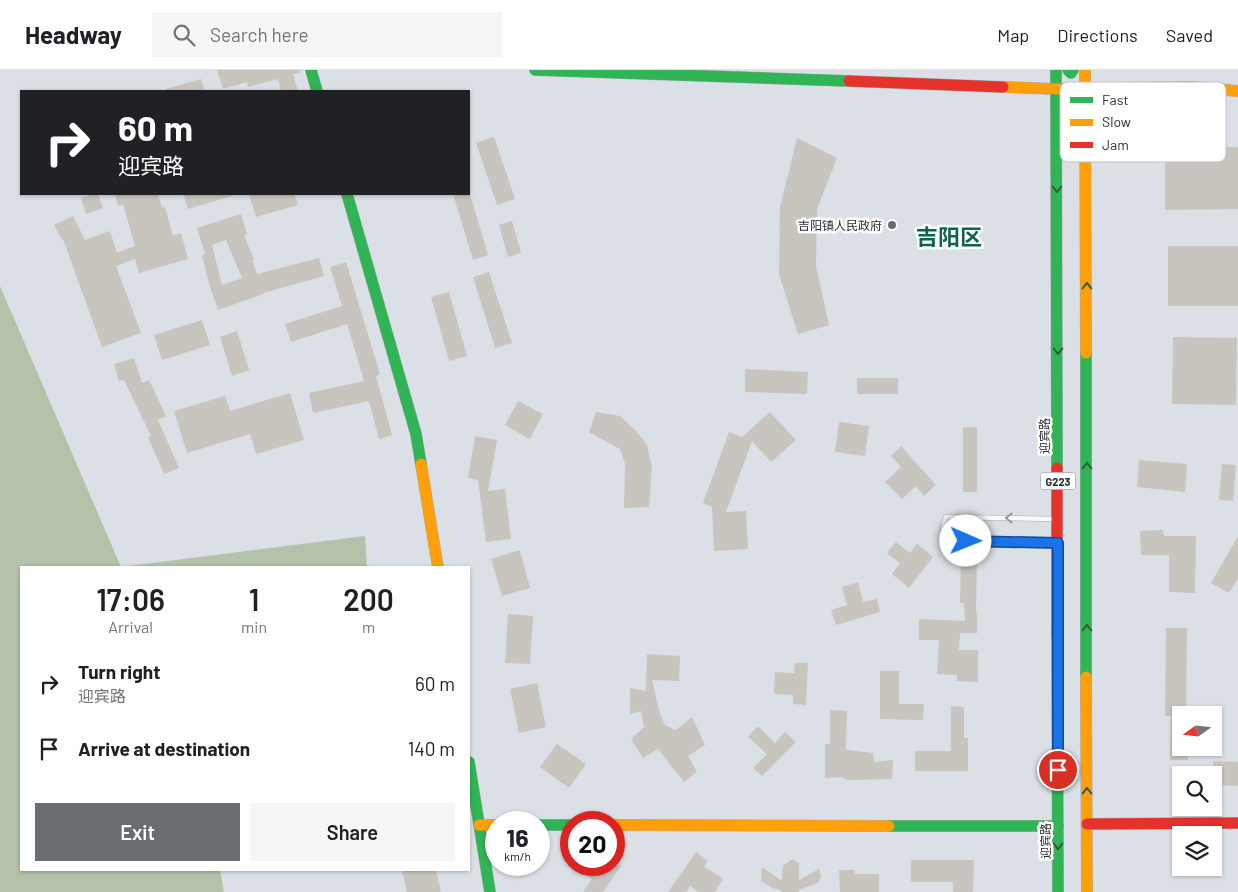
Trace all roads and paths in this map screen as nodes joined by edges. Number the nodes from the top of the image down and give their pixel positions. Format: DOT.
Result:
graph roads {
  1 [pos="311,70"];
  2 [pos="535,70"];
  3 [pos="1056,70"];
  4 [pos="1068,70"];
  5 [pos="1073,70"];
  6 [pos="1056,89"];
  7 [pos="1060,89"];
  8 [pos="317,90"];
  9 [pos="1060,138"];
  10 [pos="1057,142"];
  11 [pos="1086,162"];
  12 [pos="347,195"];
  13 [pos="1058,519"];
  14 [pos="1058,543"];
  15 [pos="438,566"];
  16 [pos="470,768"];
  17 [pos="1238,823"];
  18 [pos="479,824"];
  19 [pos="485,824"];
  20 [pos="1087,824"];
  21 [pos="625,825"];
  22 [pos="1058,826"];
  23 [pos="490,892"];
  24 [pos="1058,892"];
  25 [pos="1087,892"];
  1 -- 8 [label="main road"];
  2 -- 6 [label="main road"];
  3 -- 6 [label="main road, 迎宾路 / G223"];
  4 -- 5 [label="main road"];
  6 -- 7 [label="main road"];
  6 -- 10 [label="main road, 迎宾路 / G223"];
  9 -- 10 [label="main road"];
  10 -- 13 [label="main road, 迎宾路 / G223, one-way"];
  20 -- 11 [label="main road, G223, one-way"];
  12 -- 15 [label="main road"];
  13 -- 14 [label="main road, 迎宾路 / G223"];
  13 -- 14 [label="lane, one-way"];
  14 -- 22 [label="main road, 迎宾路 / G223"];
  16 -- 18 [label="main road"];
  17 -- 20 [label="main road"];
  18 -- 19 [label="main road"];
  18 -- 23 [label="main road"];
  20 -- 25 [label="main road, G223"];
  21 -- 22 [label="main road"];
  22 -- 24 [label="main road, 迎宾路 / G223, one-way"];
}
